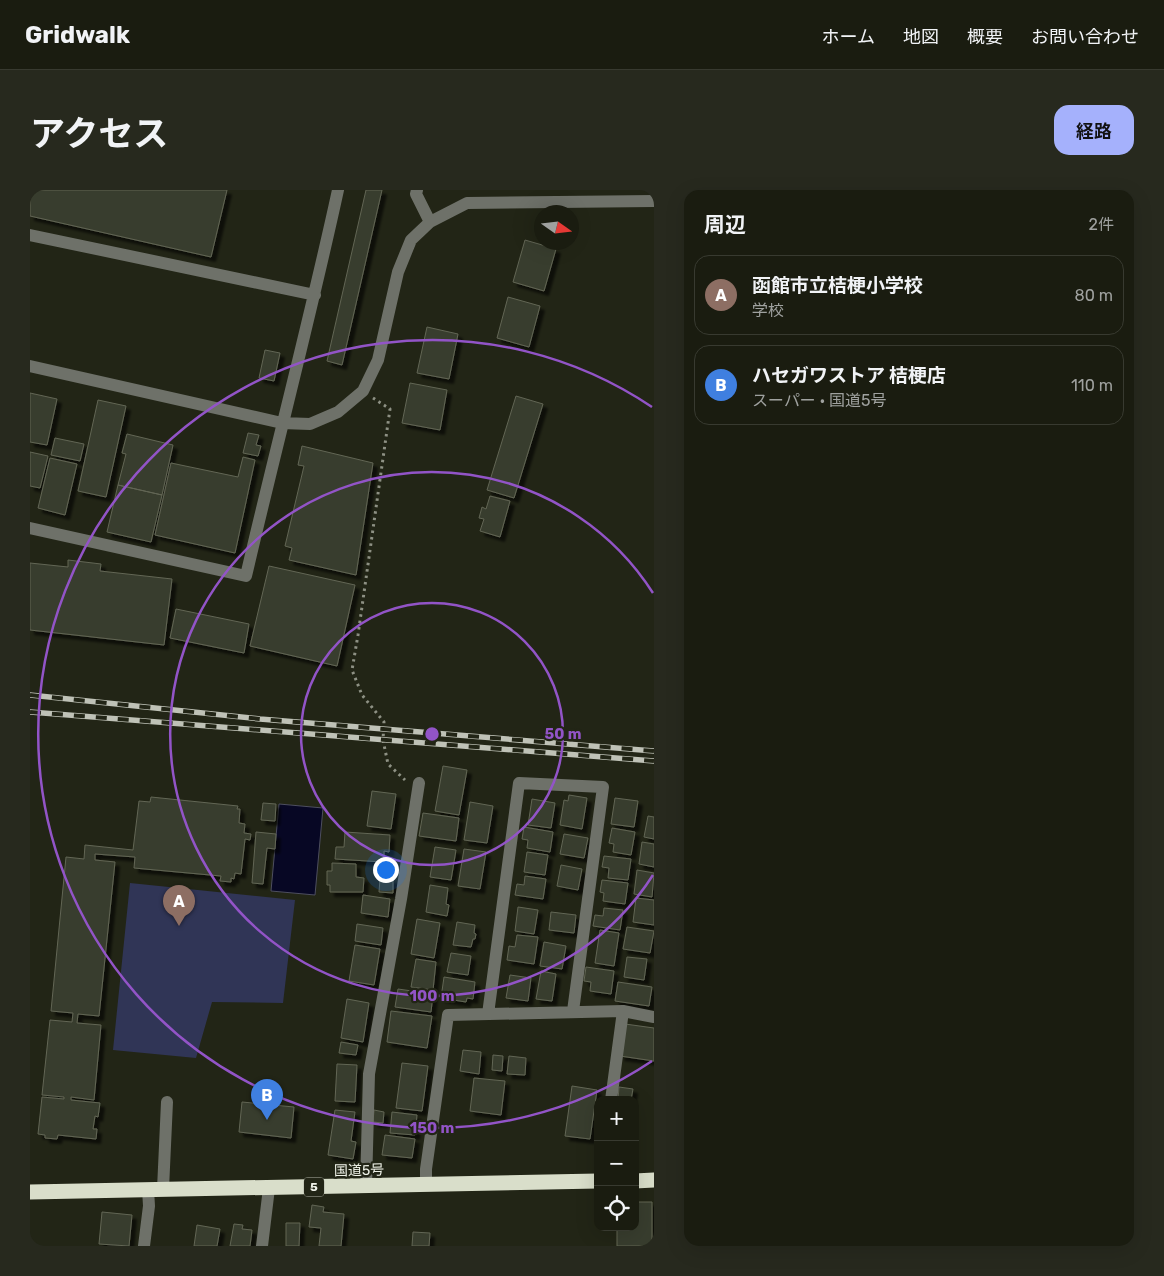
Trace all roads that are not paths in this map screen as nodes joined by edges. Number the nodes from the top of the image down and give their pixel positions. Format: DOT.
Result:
graph roads {
  1 [pos="338,190"];
  2 [pos="417,190"];
  3 [pos="654,201"];
  4 [pos="430,222"];
  5 [pos="30,234"];
  6 [pos="315,295"];
  7 [pos="30,366"];
  8 [pos="282,423"];
  9 [pos="30,528"];
  10 [pos="419,783"];
  11 [pos="572,1011"];
  12 [pos="623,1011"];
  13 [pos="488,1014"];
  14 [pos="654,1018"];
  15 [pos="612,1096"];
  16 [pos="167,1102"];
  17 [pos="639,1180"];
  18 [pos="654,1180"];
  19 [pos="594,1181"];
  20 [pos="426,1184"];
  21 [pos="366,1186"];
  22 [pos="269,1188"];
  23 [pos="156,1189"];
  24 [pos="30,1192"];
  25 [pos="144,1246"];
  26 [pos="262,1246"];
  1 -- 6 [label="street"];
  2 -- 4 [label="street"];
  3 -- 4 [label="street"];
  4 -- 8 [label="street"];
  5 -- 6 [label="street"];
  6 -- 8 [label="street"];
  7 -- 8 [label="street"];
  8 -- 9 [label="street"];
  10 -- 21 [label="street"];
  11 -- 12 [label="street"];
  11 -- 13 [label="street"];
  11 -- 13 [label="street"];
  12 -- 14 [label="street"];
  12 -- 15 [label="street"];
  13 -- 20 [label="street"];
  16 -- 23 [label="street"];
  17 -- 18 [label="highway"];
  19 -- 20 [label="highway, 国道5号 / 5"];
  20 -- 21 [label="highway, 国道5号 / 5"];
  21 -- 22 [label="highway, 国道5号 / 5"];
  22 -- 23 [label="highway, 国道5号 / 5"];
  22 -- 26 [label="street"];
  23 -- 24 [label="highway, 国道5号 / 5"];
  23 -- 25 [label="street"];
}
